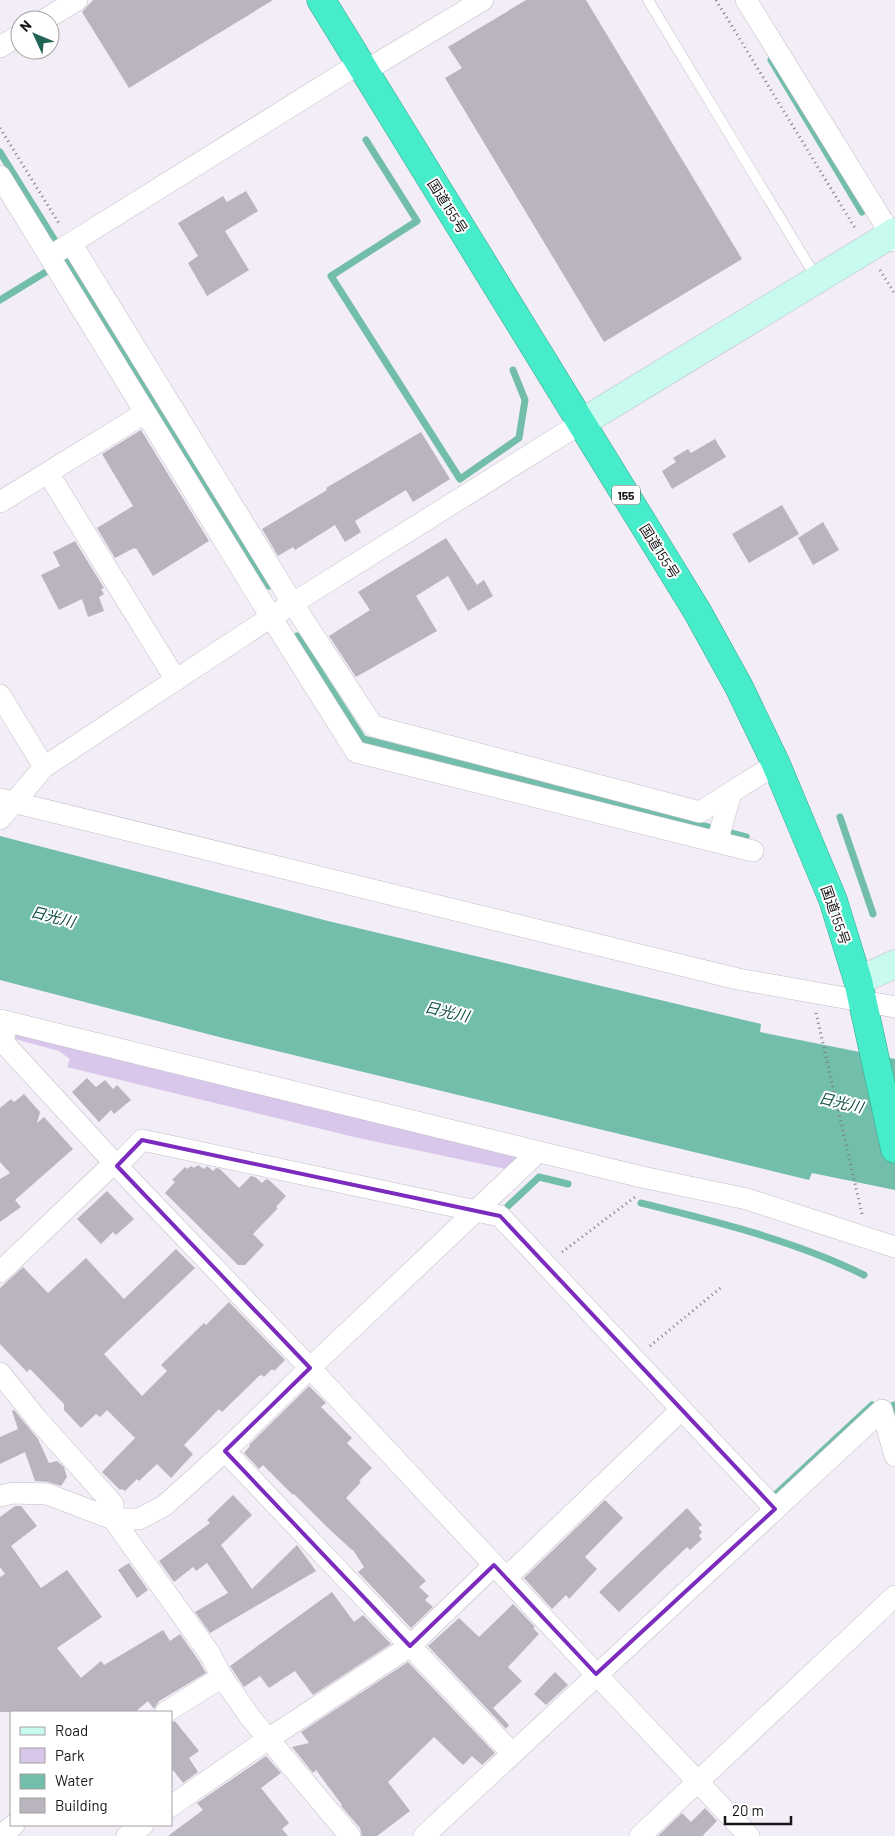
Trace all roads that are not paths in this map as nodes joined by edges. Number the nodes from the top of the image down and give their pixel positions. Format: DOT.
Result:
graph roads {
  1 [pos="77,0"];
  2 [pos="321,0"];
  3 [pos="484,0"];
  4 [pos="648,0"];
  5 [pos="746,0"];
  6 [pos="60,10"];
  7 [pos="362,67"];
  8 [pos="0,176"];
  9 [pos="894,236"];
  10 [pos="71,243"];
  11 [pos="49,256"];
  12 [pos="817,279"];
  13 [pos="145,413"];
  14 [pos="581,423"];
  15 [pos="48,472"];
  16 [pos="0,502"];
  17 [pos="293,604"];
  18 [pos="271,618"];
  19 [pos="176,680"];
  20 [pos="0,694"];
  21 [pos="776,764"];
  22 [pos="44,767"];
  23 [pos="731,793"];
  24 [pos="6,807"];
  25 [pos="717,842"];
  26 [pos="753,851"];
  27 [pos="895,964"];
  28 [pos="862,1001"];
  29 [pos="895,1007"];
  30 [pos="2,1020"];
  31 [pos="895,1149"];
  32 [pos="538,1152"];
  33 [pos="116,1164"];
  34 [pos="476,1210"];
  35 [pos="895,1247"];
  36 [pos="0,1272"];
  37 [pos="310,1368"];
  38 [pos="0,1373"];
  39 [pos="681,1410"];
  40 [pos="225,1451"];
  41 [pos="895,1456"];
  42 [pos="0,1496"];
  43 [pos="775,1509"];
  44 [pos="114,1519"];
  45 [pos="500,1571"];
  46 [pos="895,1596"];
  47 [pos="410,1646"];
  48 [pos="596,1674"];
  49 [pos="222,1677"];
  50 [pos="168,1711"];
  51 [pos="268,1739"];
  52 [pos="512,1753"];
  53 [pos="698,1781"];
  54 [pos="172,1805"];
  55 [pos="13,1826"];
  56 [pos="142,1826"];
  57 [pos="0,1836"];
  58 [pos="127,1836"];
  59 [pos="350,1836"];
  60 [pos="424,1836"];
  61 [pos="640,1836"];
  62 [pos="750,1836"];
  1 -- 6 [label="street"];
  2 -- 7 [label="highway, 国道155号 / 155"];
  3 -- 7 [label="street"];
  4 -- 12 [label="lane"];
  5 -- 9 [label="street"];
  7 -- 10 [label="street"];
  7 -- 14 [label="highway, 国道155号 / 155"];
  8 -- 11 [label="street"];
  9 -- 12 [label="street"];
  10 -- 11 [label="street"];
  10 -- 17 [label="street"];
  11 -- 13 [label="street"];
  12 -- 14 [label="street"];
  13 -- 15 [label="street"];
  13 -- 18 [label="street"];
  14 -- 17 [label="street"];
  14 -- 21 [label="highway, 国道155号 / 155"];
  15 -- 16 [label="street"];
  15 -- 19 [label="street"];
  17 -- 18 [label="street"];
  17 -- 23 [label="street"];
  18 -- 19 [label="street"];
  18 -- 25 [label="street"];
  19 -- 22 [label="street"];
  20 -- 22 [label="street"];
  21 -- 23 [label="street"];
  21 -- 28 [label="highway, 国道155号 / 155"];
  22 -- 24 [label="street"];
  23 -- 25 [label="street"];
  24 -- 28 [label="street"];
  25 -- 26 [label="street"];
  27 -- 28 [label="street"];
  28 -- 29 [label="street"];
  28 -- 31 [label="highway, 国道155号 / 155"];
  30 -- 32 [label="street"];
  30 -- 33 [label="street"];
  32 -- 34 [label="street"];
  32 -- 35 [label="street"];
  33 -- 34 [label="street"];
  33 -- 36 [label="street"];
  33 -- 37 [label="street"];
  34 -- 37 [label="street"];
  34 -- 39 [label="street"];
  37 -- 40 [label="street"];
  37 -- 45 [label="street"];
  38 -- 44 [label="street"];
  39 -- 43 [label="street"];
  39 -- 45 [label="street"];
  40 -- 44 [label="street"];
  40 -- 47 [label="street"];
  41 -- 43 [label="street"];
  42 -- 44 [label="street"];
  43 -- 48 [label="street"];
  44 -- 49 [label="street"];
  45 -- 47 [label="street"];
  45 -- 48 [label="street"];
  46 -- 53 [label="street"];
  47 -- 51 [label="street"];
  47 -- 52 [label="street"];
  48 -- 52 [label="street"];
  48 -- 53 [label="street"];
  49 -- 50 [label="street"];
  49 -- 51 [label="street"];
  51 -- 54 [label="street"];
  51 -- 59 [label="street"];
  52 -- 60 [label="street"];
  53 -- 61 [label="street"];
  53 -- 62 [label="street"];
  55 -- 57 [label="street"];
  56 -- 58 [label="street"];
}
